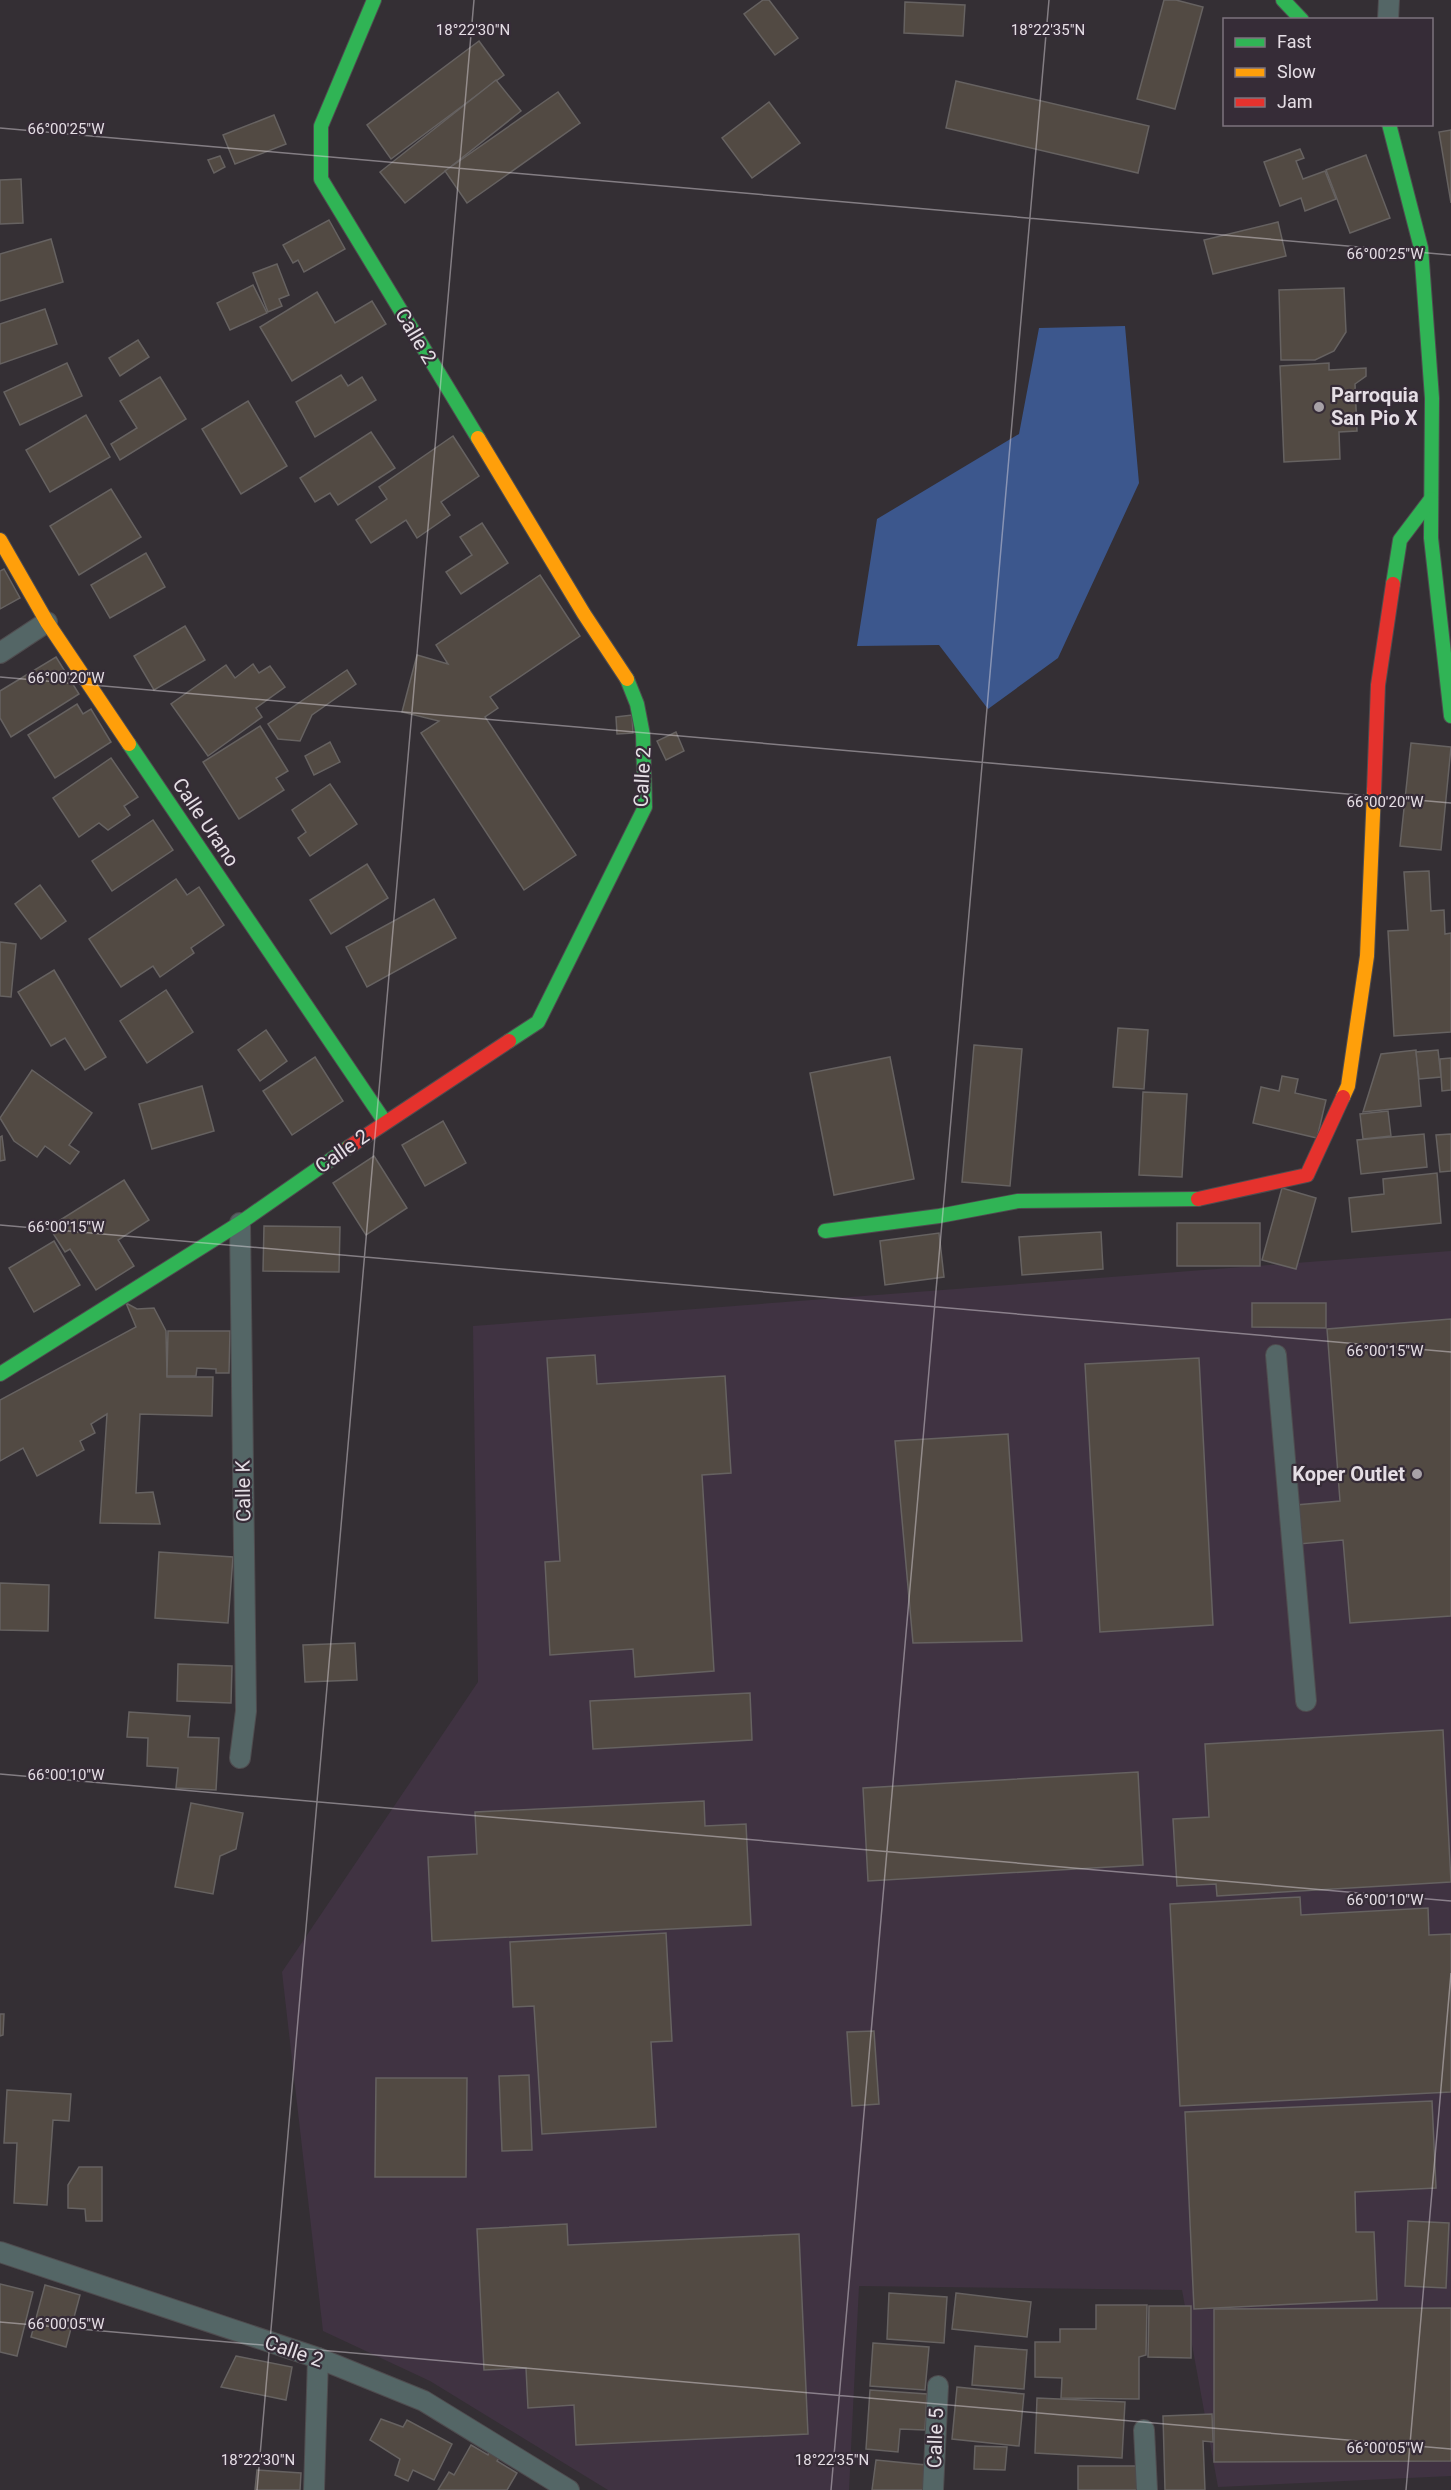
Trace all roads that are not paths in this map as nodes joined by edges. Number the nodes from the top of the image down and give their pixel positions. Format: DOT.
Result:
graph roads {
  1 [pos="374,0"];
  2 [pos="1283,0"];
  3 [pos="1389,0"];
  4 [pos="1300,18"];
  5 [pos="1388,18"];
  6 [pos="1390,126"];
  7 [pos="1431,499"];
  8 [pos="0,540"];
  9 [pos="47,622"];
  10 [pos="0,653"];
  11 [pos="1451,716"];
  12 [pos="384,1122"];
  13 [pos="240,1223"];
  14 [pos="825,1231"];
  15 [pos="1276,1355"];
  16 [pos="0,1374"];
  17 [pos="1306,1701"];
  18 [pos="240,1758"];
  19 [pos="0,2252"];
  20 [pos="318,2358"];
  21 [pos="938,2386"];
  22 [pos="1144,2430"];
  23 [pos="314,2490"];
  24 [pos="569,2490"];
  25 [pos="933,2490"];
  26 [pos="1147,2490"];
  1 -- 12 [label="street, Calle 2"];
  2 -- 4 [label="street"];
  3 -- 5 [label="street"];
  6 -- 7 [label="street"];
  7 -- 11 [label="street"];
  7 -- 14 [label="street"];
  8 -- 9 [label="street, Calle Urano"];
  9 -- 10 [label="street"];
  9 -- 12 [label="street, Calle Urano"];
  12 -- 13 [label="street, Calle 2"];
  13 -- 16 [label="street, Calle 2"];
  13 -- 18 [label="street, Calle K"];
  15 -- 17 [label="street"];
  19 -- 20 [label="street, Calle 2"];
  20 -- 23 [label="street"];
  20 -- 24 [label="street, Calle 2"];
  21 -- 25 [label="street, Calle 5"];
  22 -- 26 [label="street"];
}
